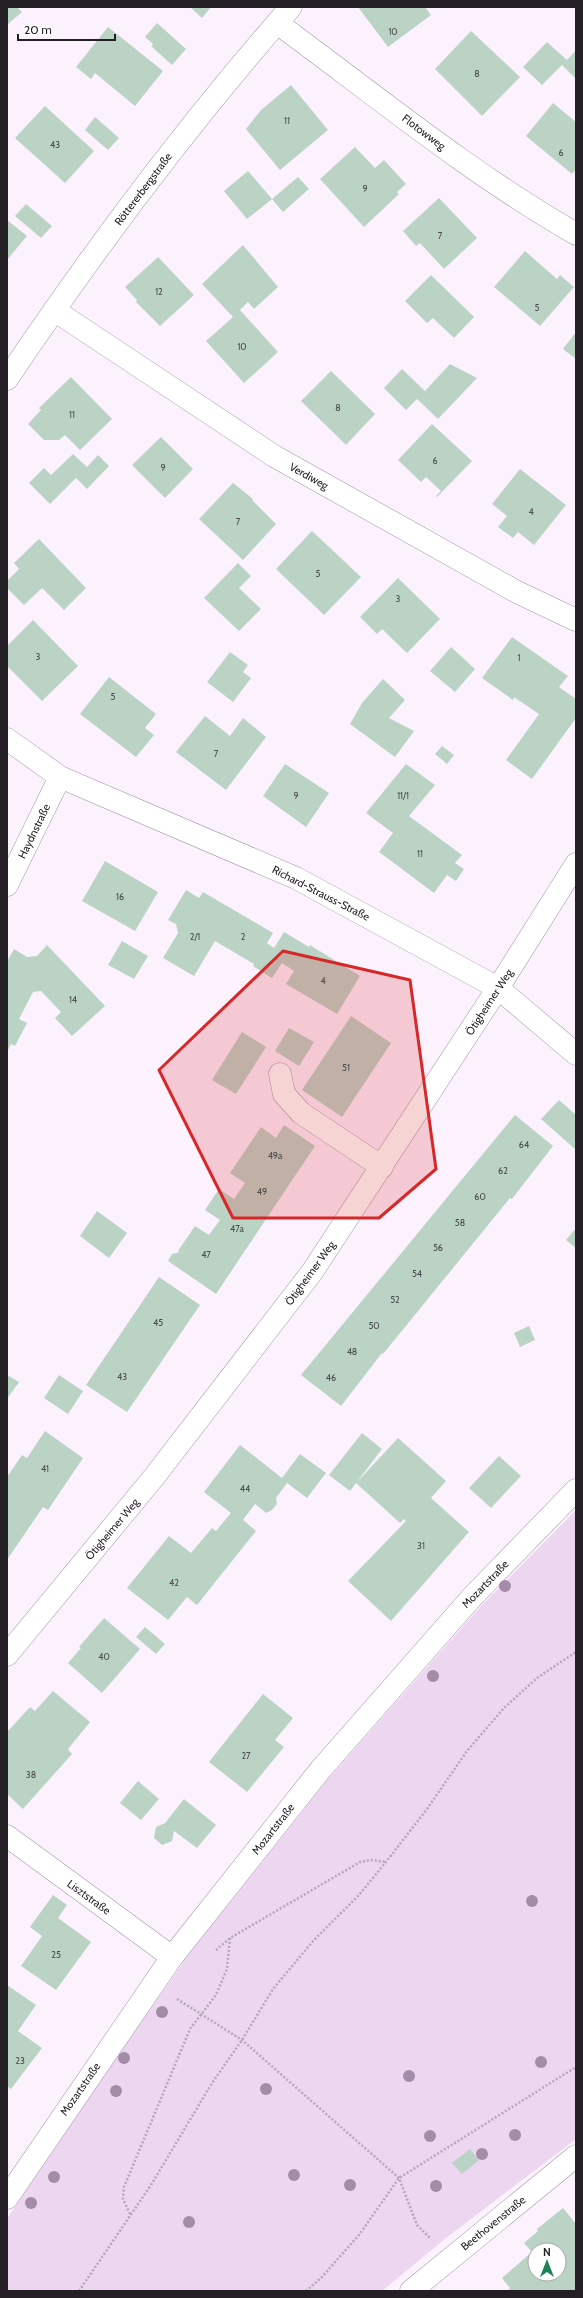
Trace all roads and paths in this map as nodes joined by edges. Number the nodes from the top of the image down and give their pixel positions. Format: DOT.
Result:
graph roads {
  1 [pos="284,15"];
  2 [pos="576,234"];
  3 [pos="54,310"];
  4 [pos="7,379"];
  5 [pos="576,620"];
  6 [pos="7,739"];
  7 [pos="60,777"];
  8 [pos="576,864"];
  9 [pos="7,885"];
  10 [pos="498,988"];
  11 [pos="576,1054"];
  12 [pos="280,1074"];
  13 [pos="382,1167"];
  14 [pos="576,1490"];
  15 [pos="576,1652"];
  16 [pos="7,1655"];
  17 [pos="7,1836"];
  18 [pos="386,1862"];
  19 [pos="230,1938"];
  20 [pos="210,1954"];
  21 [pos="172,1957"];
  22 [pos="152,1985"];
  23 [pos="200,2015"];
  24 [pos="242,2040"];
  25 [pos="576,2067"];
  26 [pos="574,2162"];
  27 [pos="399,2178"];
  28 [pos="7,2198"];
  29 [pos="131,2215"];
  30 [pos="450,2258"];
  31 [pos="79,2291"];
  32 [pos="306,2291"];
  33 [pos="411,2291"];
  1 -- 2 [label="street, Flotowweg"];
  1 -- 3 [label="street, Röttererbergstraße"];
  3 -- 4 [label="street, Röttererbergstraße"];
  3 -- 5 [label="street, Verdiweg"];
  6 -- 7 [label="street, Richard-Strauss-Straße"];
  7 -- 9 [label="street, Haydnstraße"];
  7 -- 10 [label="street, Richard-Strauss-Straße"];
  8 -- 10 [label="street, Ötigheimer Weg"];
  10 -- 11 [label="street, Richard-Strauss-Straße"];
  10 -- 13 [label="street, Ötigheimer Weg"];
  12 -- 13 [label="street"];
  13 -- 16 [label="street, Ötigheimer Weg"];
  14 -- 21 [label="street, Mozartstraße"];
  15 -- 18 [label="path"];
  17 -- 21 [label="street, Lisztstraße"];
  18 -- 19 [label="path"];
  18 -- 24 [label="path"];
  19 -- 20 [label="path"];
  19 -- 23 [label="path"];
  21 -- 22 [label="street, Mozartstraße"];
  22 -- 23 [label="path"];
  22 -- 28 [label="street, Mozartstraße"];
  23 -- 24 [label="path"];
  23 -- 29 [label="path"];
  24 -- 27 [label="path"];
  24 -- 29 [label="path"];
  25 -- 27 [label="path"];
  26 -- 30 [label="street, Beethovenstraße"];
  27 -- 30 [label="path"];
  27 -- 32 [label="path"];
  29 -- 31 [label="path"];
  30 -- 33 [label="street, Beethovenstraße"];
}
